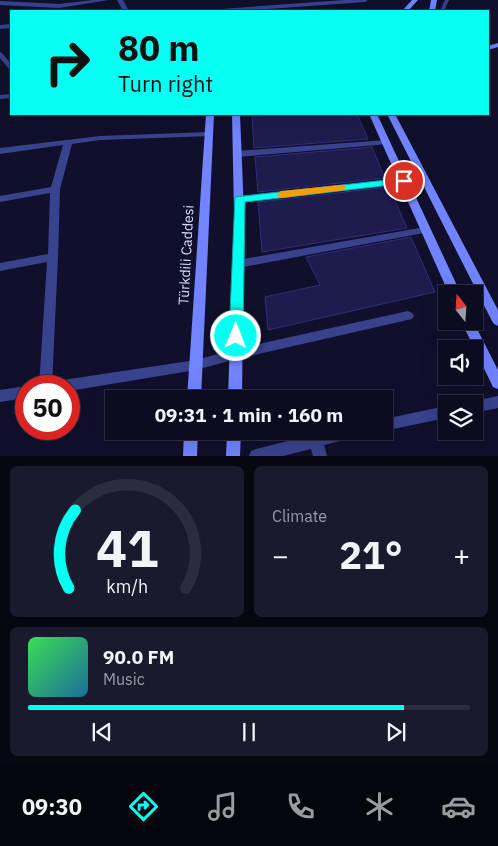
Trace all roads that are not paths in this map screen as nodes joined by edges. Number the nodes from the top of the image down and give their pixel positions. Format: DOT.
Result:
graph roads {
  1 [pos="106,0"];
  2 [pos="365,0"];
  3 [pos="415,0"];
  4 [pos="321,1"];
  5 [pos="0,3"];
  6 [pos="231,10"];
  7 [pos="406,10"];
  8 [pos="0,54"];
  9 [pos="10,67"];
  10 [pos="210,115"];
  11 [pos="236,115"];
  12 [pos="373,115"];
  13 [pos="392,115"];
  14 [pos="209,134"];
  15 [pos="68,142"];
  16 [pos="386,142"];
  17 [pos="0,151"];
  18 [pos="237,154"];
  19 [pos="404,181"];
  20 [pos="55,189"];
  21 [pos="0,199"];
  22 [pos="239,199"];
  23 [pos="425,230"];
  24 [pos="53,257"];
  25 [pos="238,264"];
  26 [pos="0,267"];
  27 [pos="450,285"];
  28 [pos="408,316"];
  29 [pos="498,321"];
  30 [pos="472,330"];
  31 [pos="236,354"];
  32 [pos="196,366"];
  33 [pos="46,375"];
  34 [pos="80,383"];
  35 [pos="498,383"];
  36 [pos="195,390"];
  37 [pos="235,390"];
  38 [pos="15,394"];
  39 [pos="0,396"];
  40 [pos="498,402"];
  41 [pos="483,405"];
  42 [pos="438,414"];
  43 [pos="393,423"];
  44 [pos="191,440"];
  45 [pos="234,440"];
  46 [pos="320,440"];
  47 [pos="316,441"];
  48 [pos="190,456"];
  49 [pos="233,456"];
  50 [pos="256,456"];
  51 [pos="320,456"];
  1 -- 5 [label="street"];
  2 -- 4 [label="street"];
  3 -- 7 [label="main road"];
  4 -- 6 [label="street"];
  8 -- 9 [label="street"];
  10 -- 14 [label="main road, Türkdili Caddesi"];
  11 -- 18 [label="main road"];
  12 -- 16 [label="main road"];
  13 -- 29 [label="main road"];
  14 -- 15 [label="street"];
  14 -- 32 [label="main road, Türkdili Caddesi"];
  15 -- 17 [label="street"];
  15 -- 20 [label="street"];
  16 -- 18 [label="street"];
  16 -- 19 [label="main road"];
  18 -- 22 [label="main road"];
  19 -- 22 [label="street"];
  19 -- 23 [label="main road"];
  20 -- 21 [label="street"];
  20 -- 24 [label="street"];
  22 -- 25 [label="main road"];
  23 -- 25 [label="street"];
  23 -- 27 [label="main road"];
  24 -- 26 [label="street"];
  24 -- 33 [label="street"];
  25 -- 31 [label="main road"];
  28 -- 31 [label="street"];
  30 -- 35 [label="main road"];
  31 -- 32 [label="street"];
  31 -- 37 [label="main road"];
  32 -- 34 [label="street"];
  32 -- 36 [label="main road, Türkdili Caddesi"];
  38 -- 39 [label="street"];
  40 -- 41 [label="street"];
  42 -- 43 [label="street"];
  44 -- 48 [label="main road"];
  45 -- 49 [label="main road"];
  46 -- 47 [label="street"];
  47 -- 50 [label="street"];
  47 -- 51 [label="street"];
}
